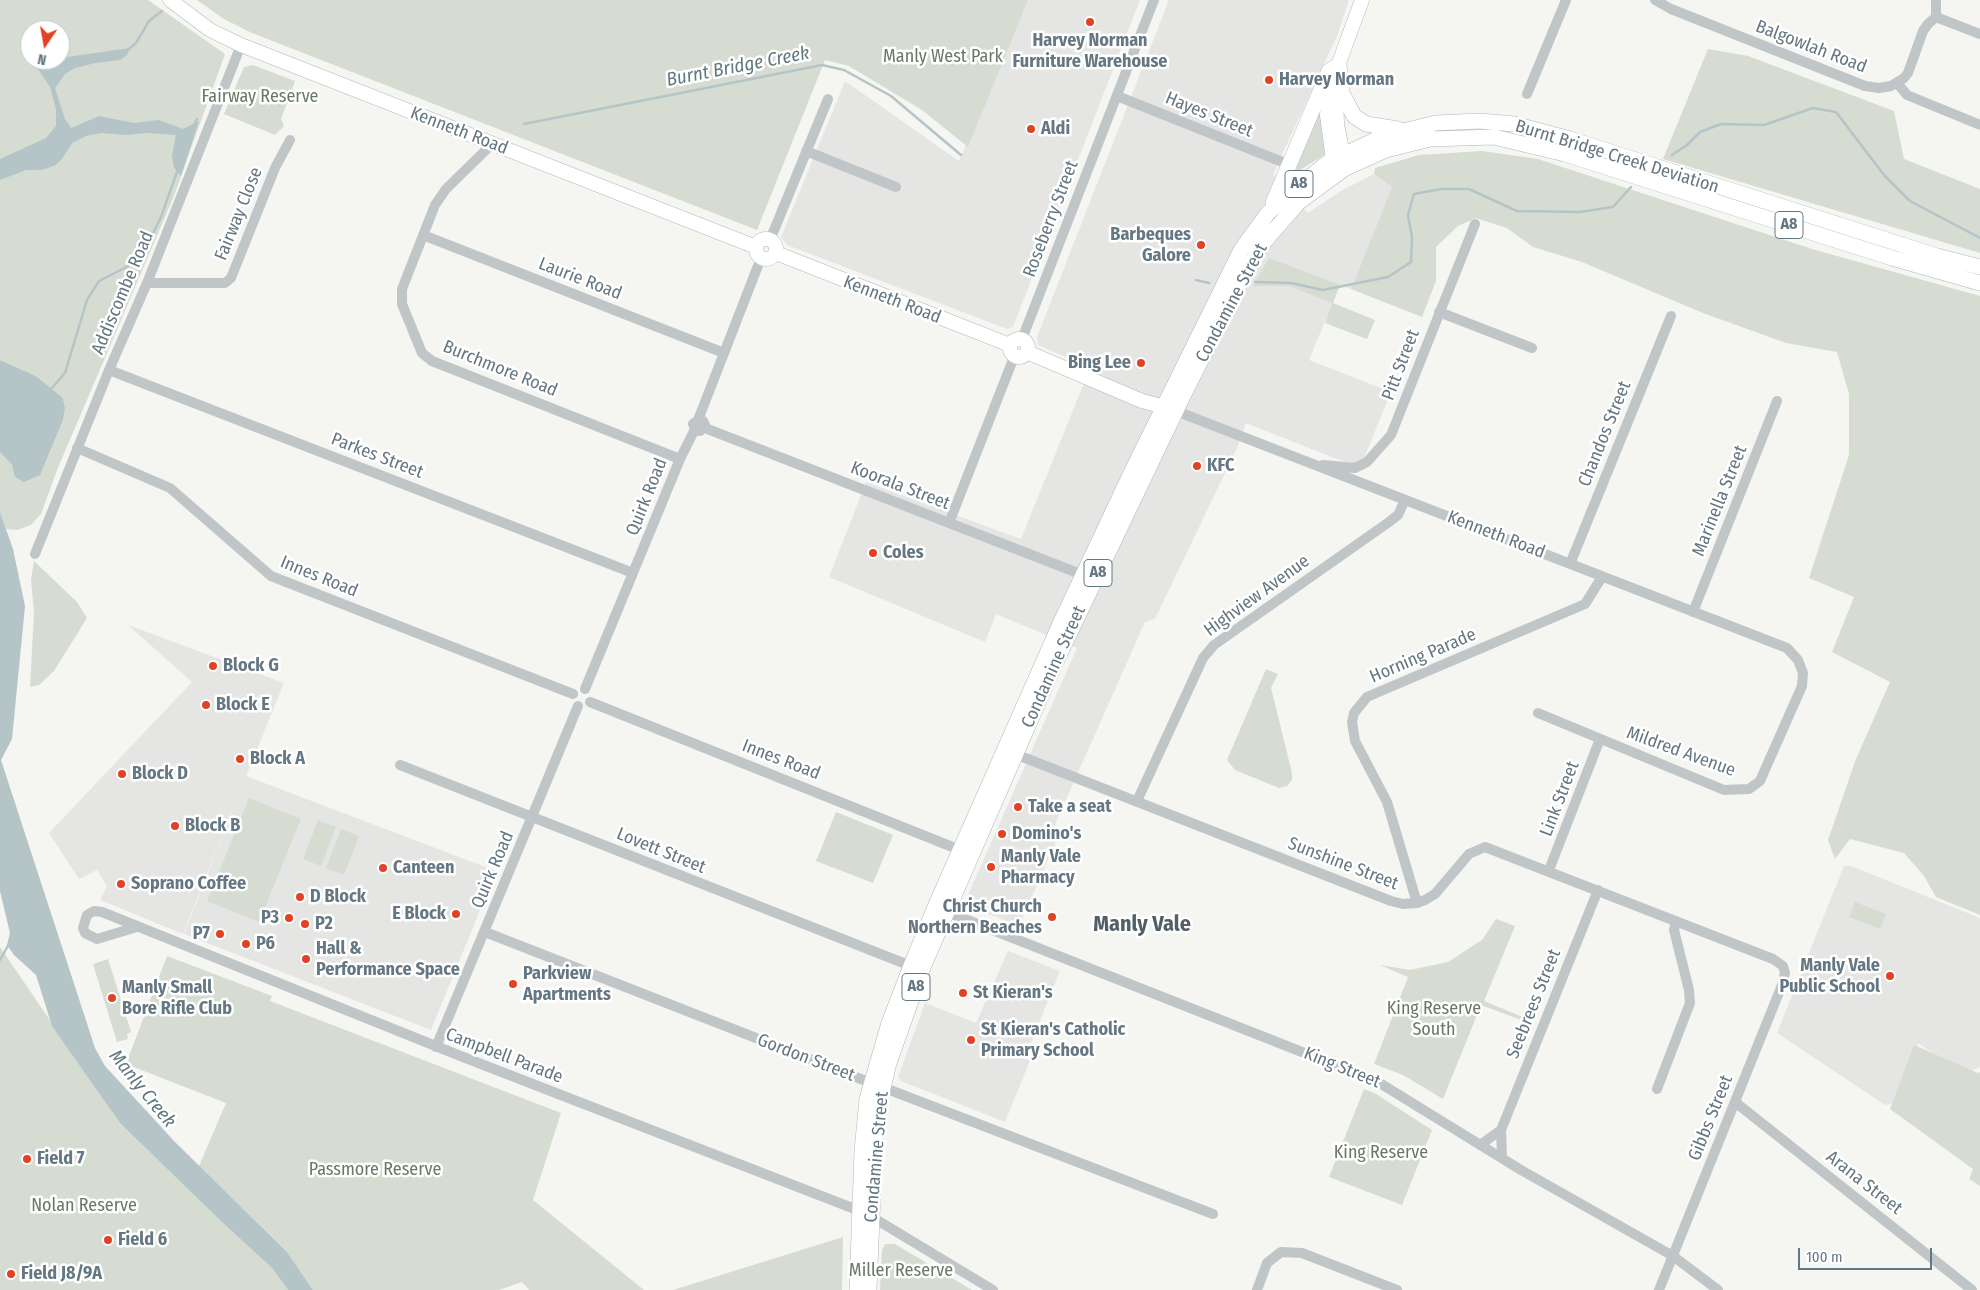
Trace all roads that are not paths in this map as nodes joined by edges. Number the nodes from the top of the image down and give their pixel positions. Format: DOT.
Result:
graph roads {
  1 [pos="170,0"];
  2 [pos="1154,0"];
  3 [pos="1362,0"];
  4 [pos="1566,0"];
  5 [pos="1655,0"];
  6 [pos="1936,0"];
  7 [pos="1936,17"];
  8 [pos="1980,34"];
  9 [pos="241,45"];
  10 [pos="1339,65"];
  11 [pos="1898,84"];
  12 [pos="1527,94"];
  13 [pos="1117,96"];
  14 [pos="828,99"];
  15 [pos="1980,125"];
  16 [pos="1405,129"];
  17 [pos="290,140"];
  18 [pos="492,144"];
  19 [pos="806,151"];
  20 [pos="1340,161"];
  21 [pos="1290,165"];
  22 [pos="896,187"];
  23 [pos="1268,213"];
  24 [pos="1475,224"];
  25 [pos="423,235"];
  26 [pos="770,240"];
  27 [pos="759,253"];
  28 [pos="776,253"];
  29 [pos="1980,267"];
  30 [pos="1234,279"];
  31 [pos="147,283"];
  32 [pos="1980,283"];
  33 [pos="1439,312"];
  34 [pos="1671,316"];
  35 [pos="1018,348"];
  36 [pos="1532,348"];
  37 [pos="724,353"];
  38 [pos="109,370"];
  39 [pos="1777,401"];
  40 [pos="1170,408"];
  41 [pos="699,426"];
  42 [pos="77,448"];
  43 [pos="680,458"];
  44 [pos="1315,465"];
  45 [pos="1405,500"];
  46 [pos="949,523"];
  47 [pos="35,554"];
  48 [pos="1570,564"];
  49 [pos="633,573"];
  50 [pos="1083,575"];
  51 [pos="1602,577"];
  52 [pos="1693,612"];
  53 [pos="1802,673"];
  54 [pos="585,689"];
  55 [pos="573,694"];
  56 [pos="590,702"];
  57 [pos="578,706"];
  58 [pos="1538,713"];
  59 [pos="1600,739"];
  60 [pos="1015,754"];
  61 [pos="400,764"];
  62 [pos="1137,801"];
  63 [pos="533,818"];
  64 [pos="960,850"];
  65 [pos="1549,870"];
  66 [pos="1598,890"];
  67 [pos="1417,903"];
  68 [pos="941,909"];
  69 [pos="1676,921"];
  70 [pos="137,927"];
  71 [pos="484,932"];
  72 [pos="1786,962"];
  73 [pos="911,966"];
  74 [pos="436,1047"];
  75 [pos="877,1085"];
  76 [pos="1657,1089"];
  77 [pos="1735,1102"];
  78 [pos="1501,1130"];
  79 [pos="1480,1145"];
  80 [pos="1502,1158"];
  81 [pos="866,1214"];
  82 [pos="1212,1214"];
  83 [pos="1673,1256"];
  84 [pos="857,1290"];
  85 [pos="869,1290"];
  86 [pos="993,1290"];
  87 [pos="1257,1290"];
  88 [pos="1397,1290"];
  89 [pos="1659,1290"];
  90 [pos="1718,1290"];
  91 [pos="1972,1290"];
  1 -- 9 [label="main road, Kenneth Road"];
  2 -- 13 [label="street, Roseberry Street"];
  3 -- 10 [label="main road"];
  4 -- 12 [label="street"];
  5 -- 11 [label="street, Balgowlah Road"];
  6 -- 7 [label="street"];
  7 -- 8 [label="street"];
  7 -- 11 [label="street"];
  9 -- 18 [label="main road, Kenneth Road"];
  9 -- 31 [label="street, Addiscombe Road"];
  10 -- 16 [label="highway"];
  10 -- 20 [label="main road"];
  10 -- 21 [label="highway"];
  11 -- 15 [label="street"];
  13 -- 21 [label="street, Hayes Street"];
  13 -- 35 [label="street, Roseberry Street"];
  14 -- 19 [label="street"];
  16 -- 20 [label="highway, Burnt Bridge Creek Deviation / A8"];
  16 -- 29 [label="highway, Burnt Bridge Creek Deviation / A8"];
  17 -- 31 [label="street, Fairway Close"];
  18 -- 25 [label="street, Burchmore Road"];
  18 -- 27 [label="main road, Kenneth Road"];
  19 -- 22 [label="street"];
  19 -- 26 [label="street"];
  20 -- 23 [label="highway, Burnt Bridge Creek Deviation / A8"];
  20 -- 30 [label="highway, Condamine Street / A8"];
  20 -- 32 [label="highway, Burnt Bridge Creek Deviation / A8"];
  21 -- 23 [label="highway"];
  23 -- 30 [label="highway, Condamine Street / A8"];
  24 -- 33 [label="street, Pitt Street"];
  25 -- 37 [label="street, Laurie Road"];
  25 -- 43 [label="street, Burchmore Road"];
  26 -- 27 [label="main road"];
  26 -- 28 [label="main road"];
  27 -- 28 [label="main road"];
  27 -- 37 [label="street, Quirk Road"];
  28 -- 35 [label="main road, Kenneth Road"];
  30 -- 40 [label="highway, Condamine Street / A8"];
  31 -- 38 [label="street, Addiscombe Road"];
  33 -- 36 [label="street"];
  33 -- 44 [label="street, Pitt Street"];
  34 -- 48 [label="street, Chandos Street"];
  35 -- 40 [label="main road, Kenneth Road"];
  35 -- 46 [label="street, Roseberry Street"];
  37 -- 41 [label="street, Quirk Road"];
  38 -- 42 [label="street, Addiscombe Road"];
  38 -- 49 [label="street, Parkes Street"];
  39 -- 52 [label="street, Marinella Street"];
  40 -- 44 [label="street, Kenneth Road"];
  40 -- 50 [label="highway, Condamine Street / A8"];
  40 -- 60 [label="highway, Condamine Street / A8"];
  41 -- 43 [label="street, Quirk Road"];
  41 -- 46 [label="street, Koorala Street"];
  42 -- 47 [label="street, Addiscombe Road"];
  42 -- 55 [label="street, Innes Road"];
  43 -- 49 [label="street, Quirk Road"];
  44 -- 45 [label="street, Kenneth Road"];
  45 -- 48 [label="street, Kenneth Road"];
  45 -- 62 [label="street, Highview Avenue"];
  46 -- 50 [label="street, Koorala Street"];
  48 -- 51 [label="street, Kenneth Road"];
  49 -- 54 [label="street, Quirk Road"];
  50 -- 64 [label="highway, Condamine Street / A8"];
  51 -- 52 [label="street, Kenneth Road"];
  51 -- 67 [label="street, Horning Parade"];
  52 -- 53 [label="street, Kenneth Road"];
  53 -- 59 [label="street, Mildred Avenue"];
  54 -- 55 [label="street"];
  54 -- 56 [label="street"];
  55 -- 57 [label="street"];
  56 -- 57 [label="street"];
  56 -- 64 [label="street, Innes Road"];
  57 -- 63 [label="street, Quirk Road"];
  58 -- 59 [label="street, Mildred Avenue"];
  59 -- 65 [label="street, Link Street"];
  60 -- 62 [label="street, Sunshine Street"];
  60 -- 68 [label="highway, Condamine Street / A8"];
  61 -- 63 [label="street, Lovett Street"];
  62 -- 67 [label="street, Sunshine Street"];
  63 -- 71 [label="street, Quirk Road"];
  63 -- 73 [label="street, Lovett Street"];
  64 -- 68 [label="highway, Condamine Street / A8"];
  65 -- 66 [label="street, Sunshine Street"];
  65 -- 67 [label="street, Sunshine Street"];
  66 -- 69 [label="street, Sunshine Street"];
  66 -- 78 [label="street, Seebrees Street"];
  68 -- 73 [label="highway, Condamine Street / A8"];
  68 -- 75 [label="highway, Condamine Street / A8"];
  68 -- 79 [label="street, King Street"];
  69 -- 72 [label="street, Sunshine Street"];
  69 -- 76 [label="street"];
  70 -- 70 [label="street, Campbell Parade"];
  70 -- 74 [label="street, Campbell Parade"];
  71 -- 74 [label="street, Quirk Road"];
  71 -- 75 [label="street, Gordon Street"];
  72 -- 77 [label="street, Gibbs Street"];
  73 -- 75 [label="highway, Condamine Street / A8"];
  74 -- 81 [label="street, Campbell Parade"];
  75 -- 81 [label="highway, Condamine Street / A8"];
  75 -- 82 [label="street, Gordon Street"];
  77 -- 83 [label="street, Gibbs Street"];
  77 -- 91 [label="street, Arana Street"];
  78 -- 79 [label="street"];
  78 -- 80 [label="street, Seebrees Street"];
  79 -- 80 [label="street, King Street"];
  80 -- 83 [label="street, King Street"];
  81 -- 84 [label="highway, Condamine Street / A8"];
  81 -- 85 [label="highway, Condamine Street / A8"];
  81 -- 86 [label="street, Campbell Parade"];
  83 -- 89 [label="street, Gibbs Street"];
  83 -- 90 [label="street, King Street"];
  87 -- 88 [label="street"];
}
